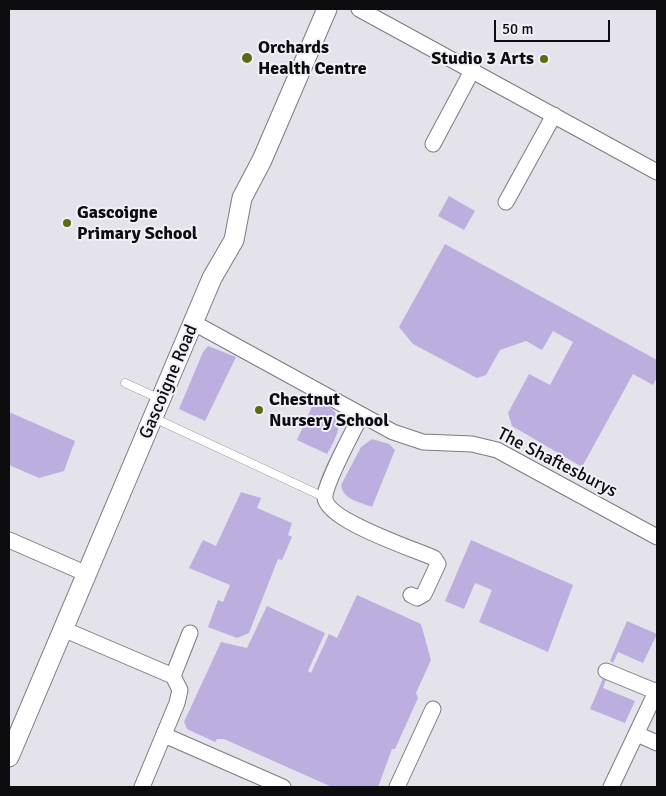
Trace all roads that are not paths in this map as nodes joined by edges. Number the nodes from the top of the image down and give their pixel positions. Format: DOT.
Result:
graph roads {
  1 [pos="327,9"];
  2 [pos="360,9"];
  3 [pos="473,69"];
  4 [pos="554,115"];
  5 [pos="432,144"];
  6 [pos="657,172"];
  7 [pos="506,202"];
  8 [pos="194,323"];
  9 [pos="125,383"];
  10 [pos="162,400"];
  11 [pos="361,415"];
  12 [pos="154,418"];
  13 [pos="324,496"];
  14 [pos="657,537"];
  15 [pos="10,543"];
  16 [pos="87,574"];
  17 [pos="411,595"];
  18 [pos="63,629"];
  19 [pos="190,633"];
  20 [pos="606,671"];
  21 [pos="173,676"];
  22 [pos="657,691"];
  23 [pos="433,709"];
  24 [pos="637,734"];
  25 [pos="164,735"];
  26 [pos="657,743"];
  27 [pos="9,757"];
  28 [pos="142,787"];
  29 [pos="283,787"];
  30 [pos="397,787"];
  31 [pos="612,787"];
  1 -- 8 [label="street, Gascoigne Road"];
  2 -- 3 [label="street"];
  3 -- 4 [label="street"];
  3 -- 5 [label="street"];
  4 -- 6 [label="street"];
  4 -- 7 [label="street"];
  8 -- 10 [label="street, Gascoigne Road"];
  8 -- 11 [label="street, The Shaftesburys"];
  9 -- 10 [label="lane"];
  10 -- 12 [label="street, Gascoigne Road"];
  11 -- 13 [label="street"];
  11 -- 14 [label="street, The Shaftesburys"];
  12 -- 13 [label="lane"];
  12 -- 16 [label="street, Gascoigne Road"];
  13 -- 17 [label="street"];
  15 -- 16 [label="street"];
  16 -- 18 [label="street, Gascoigne Road"];
  18 -- 21 [label="street"];
  18 -- 27 [label="street, Gascoigne Road"];
  19 -- 21 [label="street"];
  20 -- 22 [label="street"];
  21 -- 25 [label="street"];
  22 -- 24 [label="street"];
  23 -- 30 [label="street"];
  24 -- 26 [label="street"];
  24 -- 31 [label="street"];
  25 -- 28 [label="street"];
  25 -- 29 [label="street"];
}
